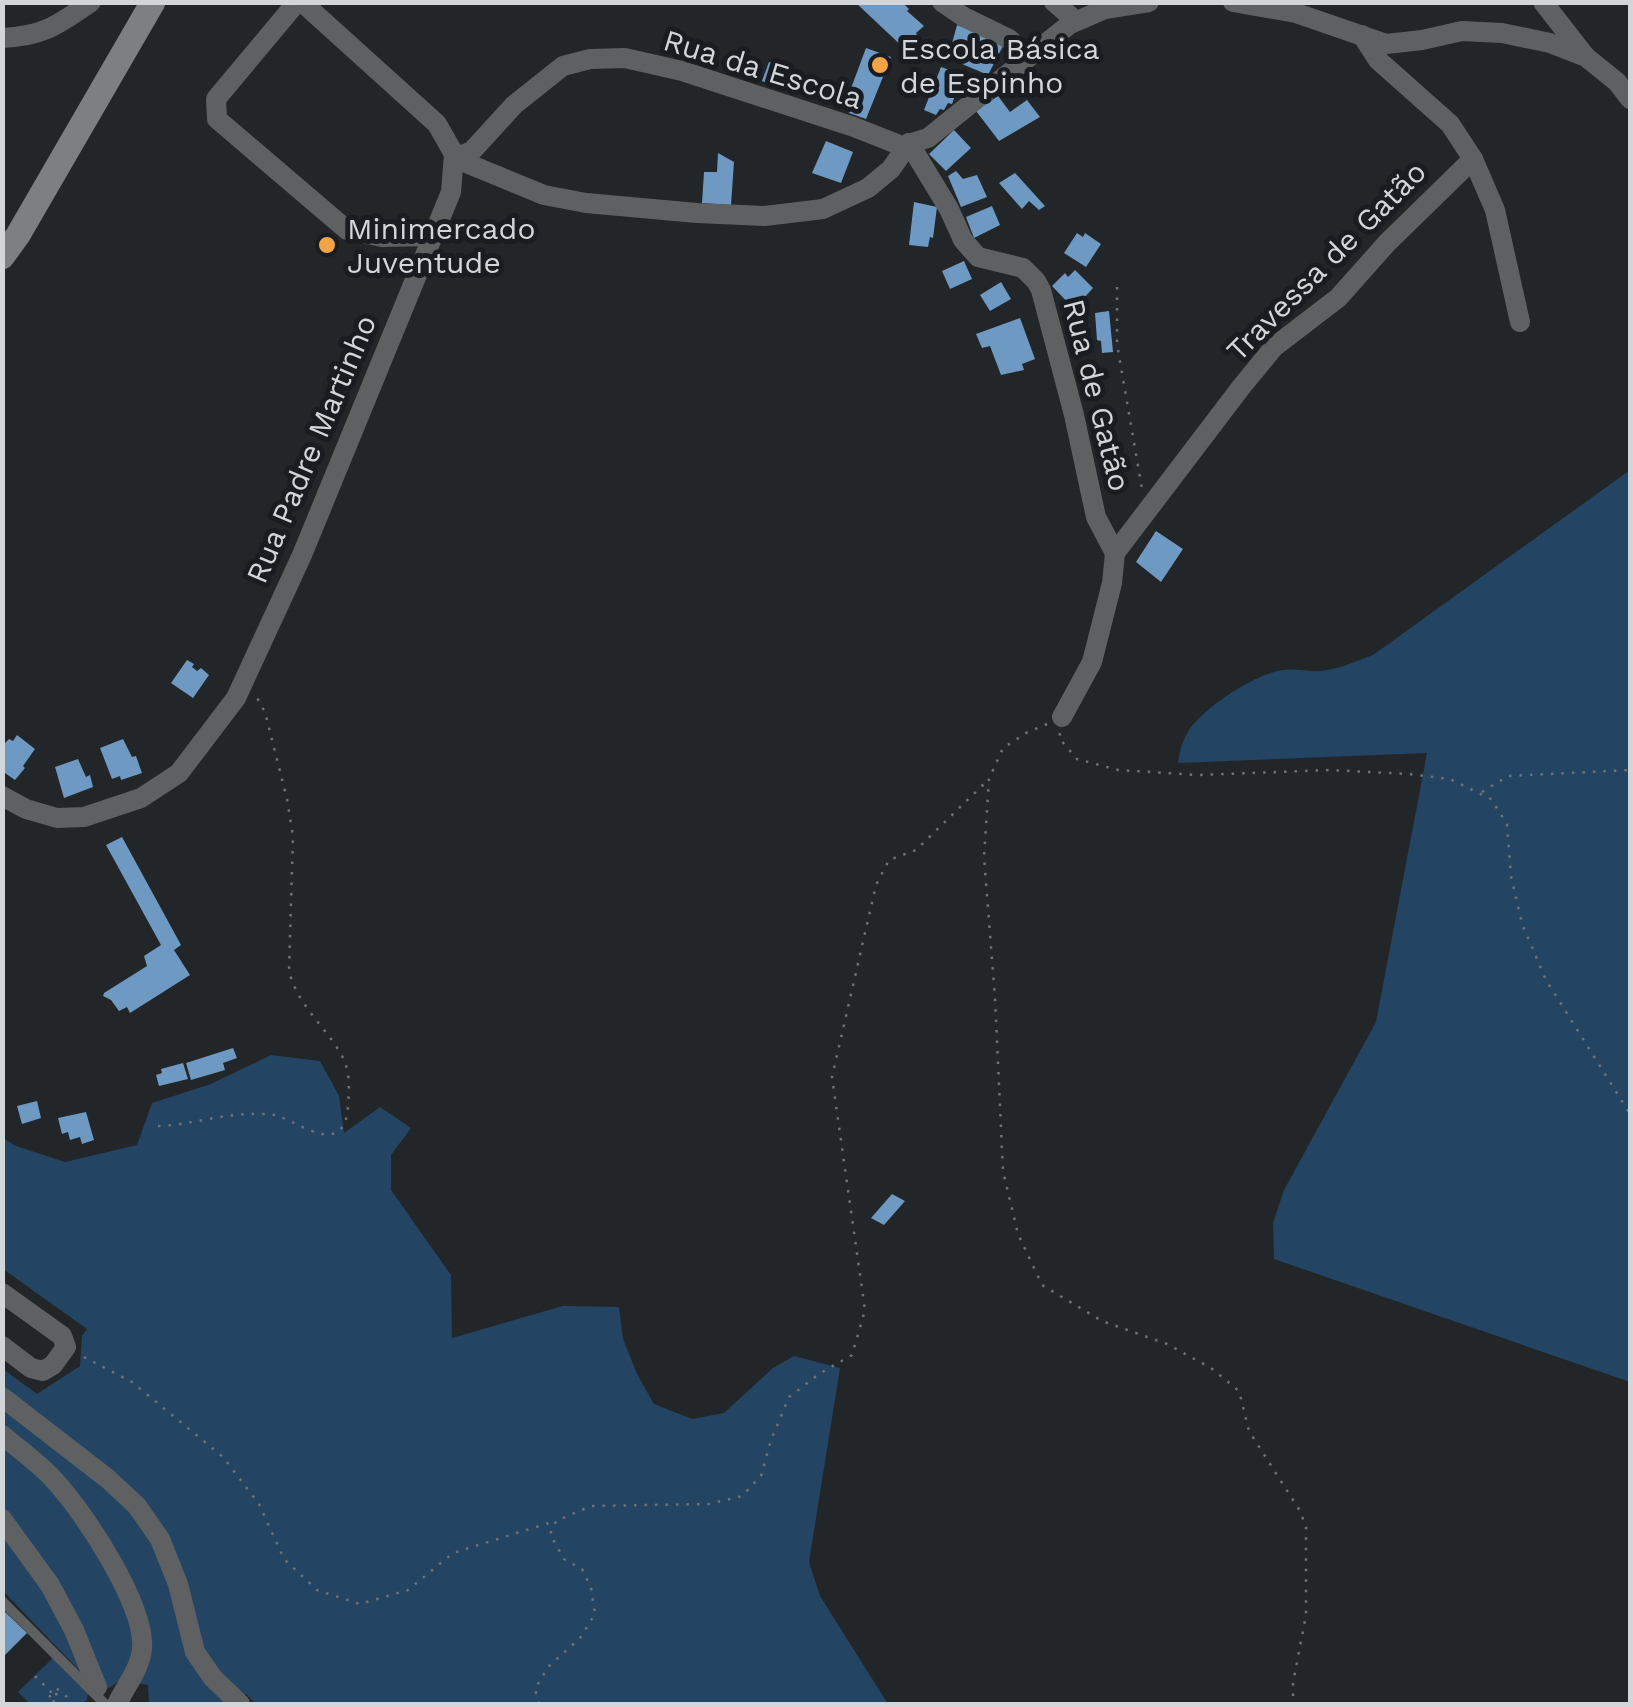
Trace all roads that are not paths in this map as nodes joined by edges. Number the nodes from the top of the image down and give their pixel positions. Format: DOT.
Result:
graph roads {
  1 [pos="91,2"];
  2 [pos="154,2"];
  3 [pos="300,2"];
  4 [pos="942,2"];
  5 [pos="1054,2"];
  6 [pos="1149,2"];
  7 [pos="1232,2"];
  8 [pos="1542,2"];
  9 [pos="1076,21"];
  10 [pos="1362,36"];
  11 [pos="2,38"];
  12 [pos="1028,57"];
  13 [pos="1586,57"];
  14 [pos="1630,99"];
  15 [pos="909,144"];
  16 [pos="454,158"];
  17 [pos="1474,158"];
  18 [pos="432,236"];
  19 [pos="2,257"];
  20 [pos="1520,322"];
  21 [pos="1115,554"];
  22 [pos="1062,717"];
  23 [pos="2,796"];
  24 [pos="2,1293"];
  25 [pos="2,1346"];
  26 [pos="2,1398"];
  27 [pos="2,1435"];
  28 [pos="2,1519"];
  29 [pos="2,1600"];
  30 [pos="101,1696"];
  31 [pos="116,1704"];
  32 [pos="240,1704"];
  1 -- 11 [label="street"];
  2 -- 19 [label="main road"];
  3 -- 16 [label="street"];
  3 -- 18 [label="street"];
  4 -- 12 [label="street"];
  5 -- 9 [label="street"];
  6 -- 9 [label="street"];
  7 -- 10 [label="street"];
  8 -- 13 [label="street"];
  9 -- 12 [label="street"];
  10 -- 13 [label="street"];
  10 -- 17 [label="street, Travessa de Gatão"];
  12 -- 15 [label="street"];
  13 -- 14 [label="street"];
  15 -- 16 [label="street"];
  15 -- 16 [label="street, Rua da Escola"];
  15 -- 21 [label="street, Rua de Gatão"];
  16 -- 18 [label="street, Rua Padre Martinho"];
  17 -- 20 [label="street, Travessa de Gatão"];
  17 -- 21 [label="street, Travessa de Gatão"];
  18 -- 23 [label="street, Rua Padre Martinho"];
  21 -- 22 [label="street"];
  24 -- 25 [label="street"];
  26 -- 32 [label="street"];
  27 -- 31 [label="street"];
  28 -- 30 [label="street"];
  29 -- 30 [label="lane"];
}
